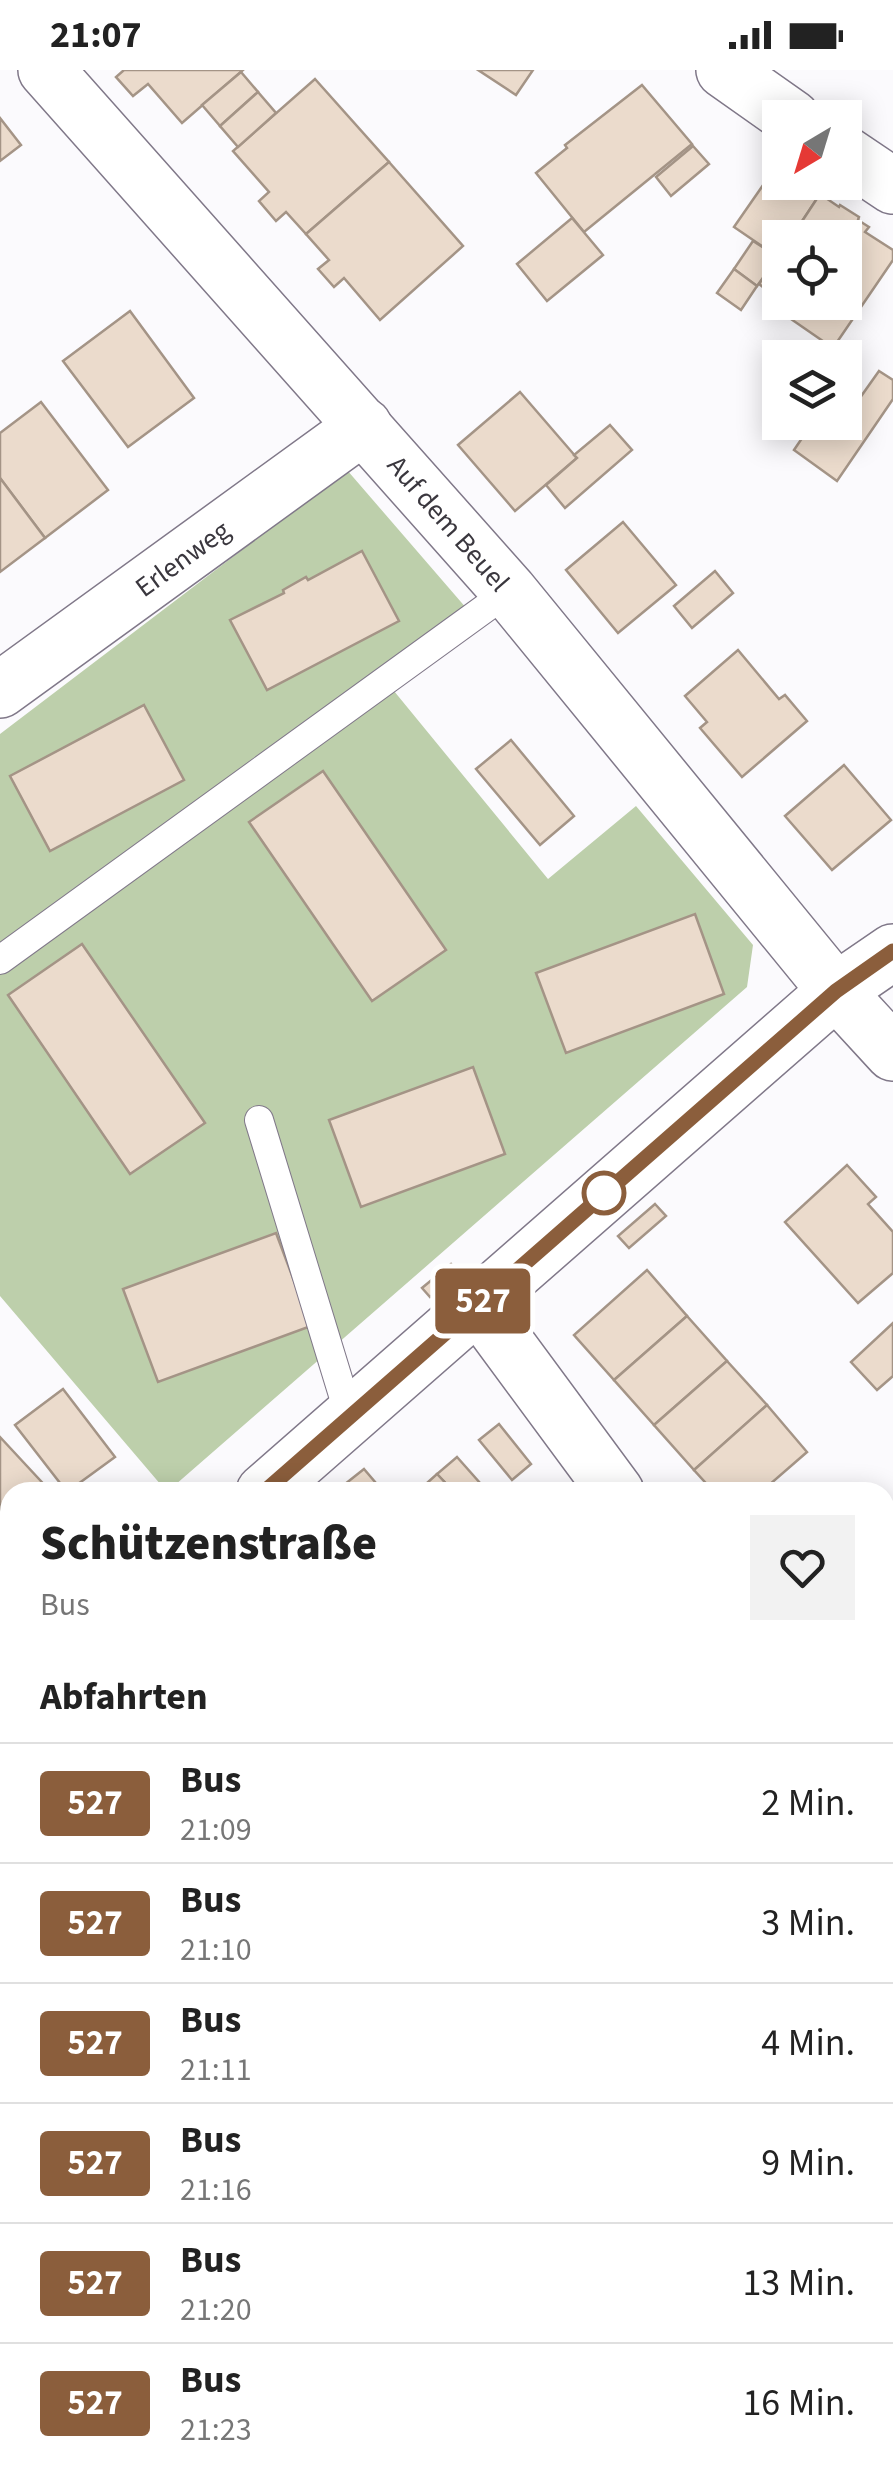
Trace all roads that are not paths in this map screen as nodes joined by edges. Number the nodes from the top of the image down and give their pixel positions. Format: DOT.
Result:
graph roads {
  1 [pos="46,70"];
  2 [pos="724,70"];
  3 [pos="766,100"];
  4 [pos="862,165"];
  5 [pos="893,186"];
  6 [pos="364,426"];
  7 [pos="509,591"];
  8 [pos="0,690"];
  9 [pos="893,952"];
  10 [pos="0,960"];
  11 [pos="836,991"];
  12 [pos="893,1054"];
  13 [pos="259,1120"];
  14 [pos="478,1305"];
  15 [pos="350,1418"];
  16 [pos="276,1482"];
  17 [pos="609,1482"];
  1 -- 6 [label="street, Auf dem Beuel"];
  2 -- 3 [label="street"];
  4 -- 5 [label="street"];
  6 -- 7 [label="street, Auf dem Beuel"];
  6 -- 8 [label="street, Erlenweg"];
  7 -- 10 [label="lane"];
  7 -- 11 [label="street, Auf dem Beuel"];
  9 -- 11 [label="street"];
  11 -- 12 [label="street, Auf dem Beuel"];
  11 -- 14 [label="street"];
  13 -- 15 [label="lane"];
  14 -- 15 [label="street"];
  14 -- 17 [label="street"];
  15 -- 16 [label="street"];
}
